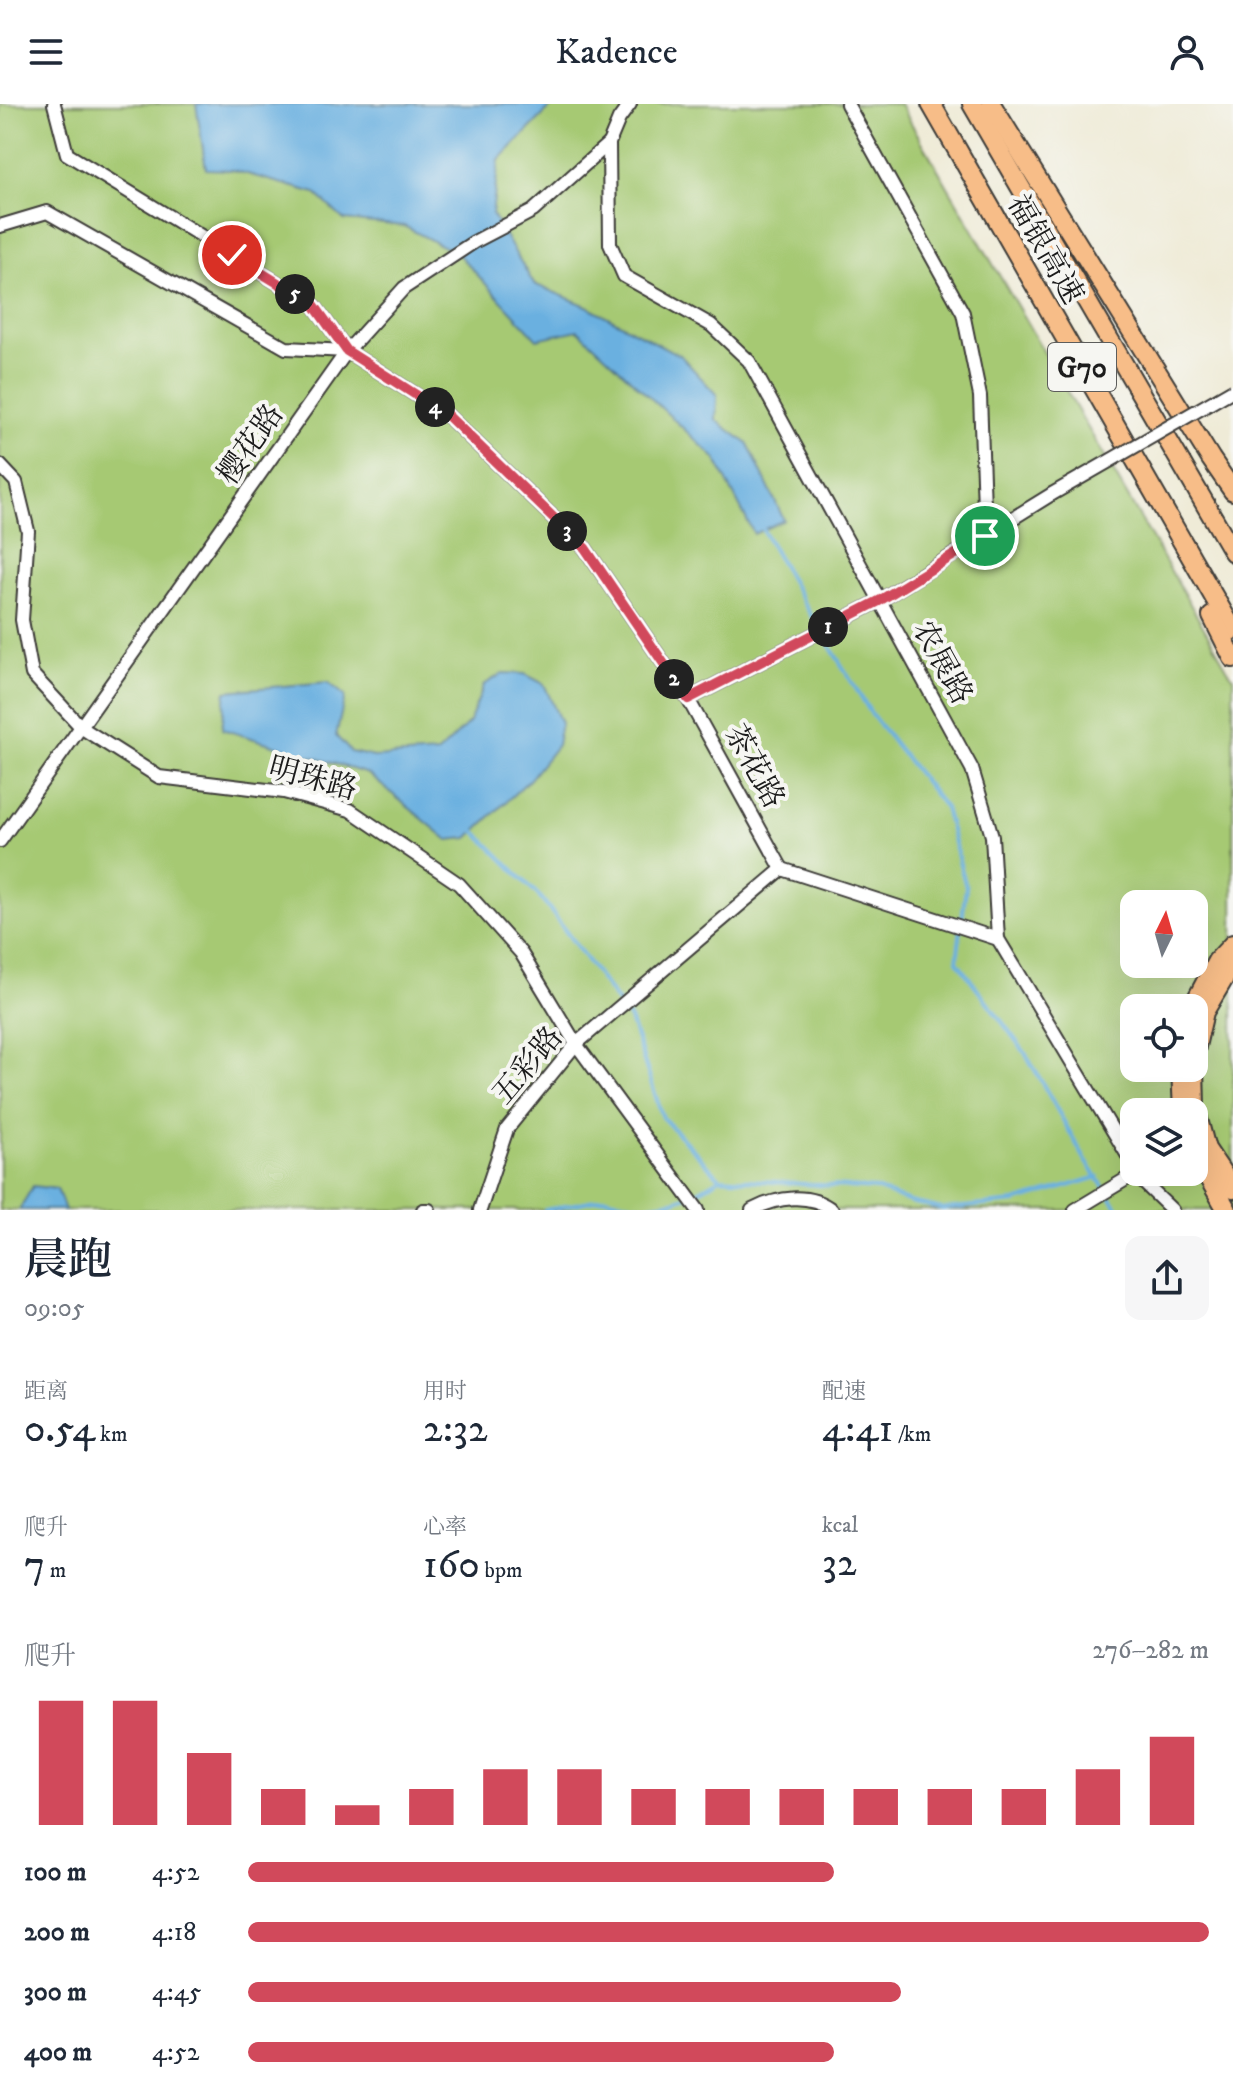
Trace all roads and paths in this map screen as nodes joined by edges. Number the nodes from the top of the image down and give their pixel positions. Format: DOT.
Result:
graph roads {
  1 [pos="54,104"];
  2 [pos="630,104"];
  3 [pos="847,104"];
  4 [pos="931,104"];
  5 [pos="972,104"];
  6 [pos="991,104"];
  7 [pos="609,143"];
  8 [pos="0,226"];
  9 [pos="347,351"];
  10 [pos="1233,390"];
  11 [pos="0,465"];
  12 [pos="1145,477"];
  13 [pos="1233,491"];
  14 [pos="985,536"];
  15 [pos="1233,552"];
  16 [pos="879,601"];
  17 [pos="1233,630"];
  18 [pos="1233,658"];
  19 [pos="688,699"];
  20 [pos="82,728"];
  21 [pos="0,841"];
  22 [pos="782,869"];
  23 [pos="998,939"];
  24 [pos="1233,944"];
  25 [pos="1233,963"];
  26 [pos="1199,994"];
  27 [pos="1208,1005"];
  28 [pos="576,1044"];
  29 [pos="1194,1082"];
  30 [pos="1120,1143"];
  31 [pos="1208,1177"];
  32 [pos="1120,1183"];
  33 [pos="1147,1186"];
  34 [pos="1233,1189"];
  35 [pos="695,1206"];
  36 [pos="423,1210"];
  37 [pos="429,1210"];
  38 [pos="480,1210"];
  39 [pos="752,1210"];
  40 [pos="832,1210"];
  41 [pos="1075,1210"];
  42 [pos="1172,1210"];
  43 [pos="1227,1210"];
  1 -- 9 [label="street"];
  2 -- 7 [label="street, 农展路"];
  3 -- 14 [label="street"];
  4 -- 12 [label="highway, 福银高速 / G70"];
  5 -- 15 [label="highway, 福银高速 / G70"];
  6 -- 13 [label="highway"];
  7 -- 9 [label="street, 樱花路"];
  7 -- 16 [label="street, 农展路"];
  8 -- 9 [label="street"];
  9 -- 19 [label="street, 茶花路"];
  9 -- 20 [label="street, 樱花路"];
  10 -- 14 [label="street, bridge"];
  11 -- 20 [label="street, 明珠路"];
  12 -- 17 [label="highway, 福银高速 / G70"];
  12 -- 18 [label="highway"];
  14 -- 16 [label="street"];
  16 -- 19 [label="street"];
  16 -- 23 [label="street, 农展路"];
  19 -- 22 [label="street, 茶花路"];
  20 -- 21 [label="street, 樱花路"];
  20 -- 28 [label="street, 明珠路"];
  22 -- 23 [label="street"];
  22 -- 28 [label="street, 五彩路"];
  23 -- 30 [label="street, 农展路"];
  24 -- 26 [label="highway"];
  25 -- 27 [label="highway"];
  28 -- 35 [label="street, 明珠路"];
  28 -- 38 [label="street, 五彩路"];
  29 -- 34 [label="highway"];
  31 -- 43 [label="highway"];
  32 -- 41 [label="street"];
  33 -- 42 [label="street"];
  36 -- 37 [label="street"];
  39 -- 40 [label="street"];
}
